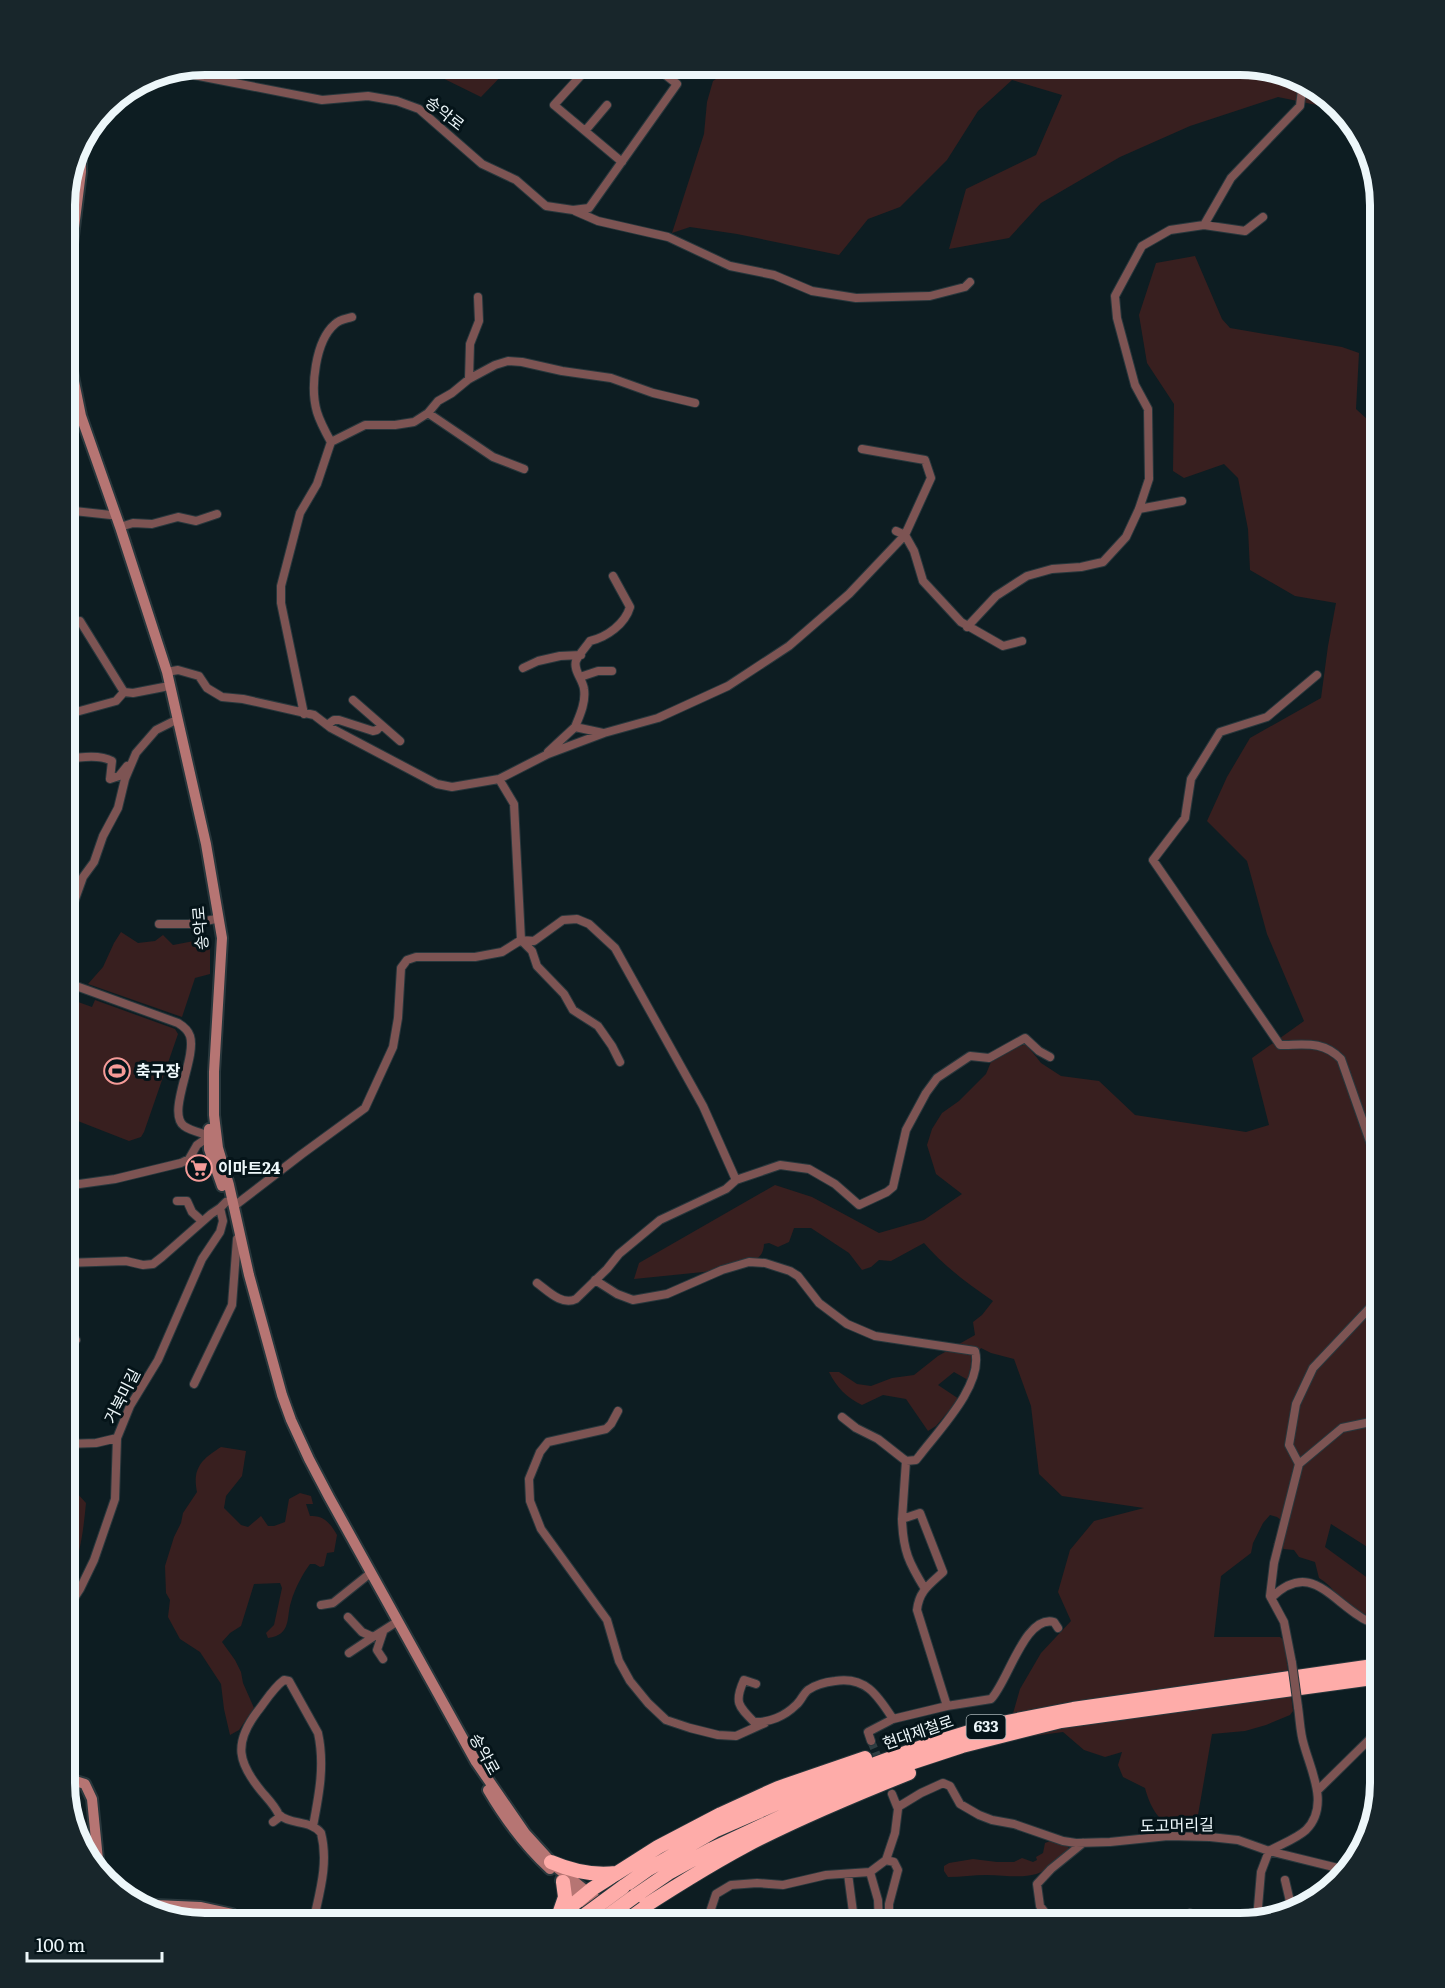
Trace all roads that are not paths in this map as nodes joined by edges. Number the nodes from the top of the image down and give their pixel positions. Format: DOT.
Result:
graph roads {
  1 [pos="581,75"];
  2 [pos="665,75"];
  3 [pos="195,76"];
  4 [pos="1302,91"];
  5 [pos="607,105"];
  6 [pos="585,131"];
  7 [pos="622,162"];
  8 [pos="81,166"];
  9 [pos="573,210"];
  10 [pos="1263,217"];
  11 [pos="75,220"];
  12 [pos="1204,225"];
  13 [pos="970,282"];
  14 [pos="478,297"];
  15 [pos="352,317"];
  16 [pos="469,379"];
  17 [pos="75,386"];
  18 [pos="695,403"];
  19 [pos="75,409"];
  20 [pos="428,413"];
  21 [pos="331,442"];
  22 [pos="862,448"];
  23 [pos="524,469"];
  24 [pos="1182,501"];
  25 [pos="1139,509"];
  26 [pos="75,511"];
  27 [pos="217,513"];
  28 [pos="111,515"];
  29 [pos="120,527"];
  30 [pos="896,531"];
  31 [pos="905,535"];
  32 [pos="613,576"];
  33 [pos="75,622"];
  34 [pos="968,627"];
  35 [pos="1022,641"];
  36 [pos="581,655"];
  37 [pos="523,668"];
  38 [pos="612,671"];
  39 [pos="167,672"];
  40 [pos="1317,675"];
  41 [pos="580,677"];
  42 [pos="164,687"];
  43 [pos="124,692"];
  44 [pos="353,700"];
  45 [pos="75,713"];
  46 [pos="304,714"];
  47 [pos="172,722"];
  48 [pos="327,725"];
  49 [pos="381,725"];
  50 [pos="575,727"];
  51 [pos="604,733"];
  52 [pos="399,741"];
  53 [pos="136,753"];
  54 [pos="542,757"];
  55 [pos="75,758"];
  56 [pos="499,779"];
  57 [pos="75,899"];
  58 [pos="216,919"];
  59 [pos="159,924"];
  60 [pos="521,940"];
  61 [pos="75,986"];
  62 [pos="1050,1056"];
  63 [pos="620,1062"];
  64 [pos="210,1136"];
  65 [pos="1370,1142"];
  66 [pos="736,1180"];
  67 [pos="75,1185"];
  68 [pos="177,1201"];
  69 [pos="226,1206"];
  70 [pos="202,1221"];
  71 [pos="237,1239"];
  72 [pos="75,1263"];
  73 [pos="595,1280"];
  74 [pos="537,1283"];
  75 [pos="1370,1308"];
  76 [pos="194,1384"];
  77 [pos="618,1411"];
  78 [pos="842,1417"];
  79 [pos="1370,1422"];
  80 [pos="117,1438"];
  81 [pos="75,1444"];
  82 [pos="906,1461"];
  83 [pos="1299,1464"];
  84 [pos="902,1519"];
  85 [pos="368,1575"];
  86 [pos="925,1589"];
  87 [pos="75,1596"];
  88 [pos="1270,1599"];
  89 [pos="321,1605"];
  90 [pos="348,1617"];
  91 [pos="1370,1621"];
  92 [pos="395,1623"];
  93 [pos="1058,1628"];
  94 [pos="384,1630"];
  95 [pos="373,1637"];
  96 [pos="349,1653"];
  97 [pos="383,1659"];
  98 [pos="1370,1666"];
  99 [pos="1370,1678"];
  100 [pos="756,1684"];
  101 [pos="948,1706"];
  102 [pos="893,1719"];
  103 [pos="765,1723"];
  104 [pos="992,1725"];
  105 [pos="1014,1732"];
  106 [pos="1370,1739"];
  107 [pos="871,1741"];
  108 [pos="75,1781"];
  109 [pos="1318,1790"];
  110 [pos="892,1794"];
  111 [pos="897,1807"];
  112 [pos="281,1816"];
  113 [pos="273,1822"];
  114 [pos="314,1826"];
  115 [pos="1083,1843"];
  116 [pos="1269,1851"];
  117 [pos="98,1856"];
  118 [pos="886,1860"];
  119 [pos="551,1862"];
  120 [pos="1338,1868"];
  121 [pos="870,1872"];
  122 [pos="618,1873"];
  123 [pos="848,1874"];
  124 [pos="1286,1880"];
  125 [pos="563,1882"];
  126 [pos="584,1896"];
  127 [pos="651,1902"];
  128 [pos="1291,1903"];
  129 [pos="161,1905"];
  130 [pos="853,1912"];
  131 [pos="1258,1912"];
  132 [pos="227,1913"];
  133 [pos="315,1913"];
  134 [pos="558,1913"];
  135 [pos="563,1913"];
  136 [pos="588,1913"];
  137 [pos="598,1913"];
  138 [pos="610,1913"];
  139 [pos="611,1913"];
  140 [pos="635,1913"];
  141 [pos="646,1913"];
  142 [pos="710,1913"];
  143 [pos="879,1913"];
  144 [pos="889,1913"];
  145 [pos="1045,1913"];
  1 -- 6 [label="street"];
  2 -- 7 [label="street"];
  3 -- 9 [label="street, 송악로"];
  4 -- 12 [label="street"];
  5 -- 6 [label="street"];
  6 -- 7 [label="street"];
  7 -- 9 [label="street"];
  8 -- 11 [label="main road"];
  9 -- 13 [label="street, 송악로"];
  10 -- 12 [label="street"];
  12 -- 25 [label="street"];
  14 -- 16 [label="street"];
  15 -- 21 [label="street"];
  16 -- 18 [label="street"];
  16 -- 20 [label="street"];
  17 -- 29 [label="main road"];
  19 -- 28 [label="main road, 송악로"];
  20 -- 21 [label="street"];
  20 -- 23 [label="street"];
  21 -- 46 [label="street"];
  22 -- 31 [label="street"];
  24 -- 25 [label="street"];
  25 -- 34 [label="street"];
  26 -- 28 [label="street"];
  27 -- 29 [label="street"];
  28 -- 42 [label="main road, 송악로"];
  29 -- 39 [label="main road"];
  30 -- 31 [label="street"];
  31 -- 34 [label="street"];
  31 -- 51 [label="street"];
  32 -- 36 [label="street"];
  33 -- 43 [label="street"];
  34 -- 35 [label="street"];
  36 -- 37 [label="street"];
  36 -- 41 [label="street"];
  38 -- 41 [label="street"];
  39 -- 46 [label="street"];
  39 -- 69 [label="main road"];
  40 -- 65 [label="street"];
  41 -- 50 [label="street"];
  42 -- 43 [label="street"];
  42 -- 47 [label="main road, 송악로"];
  43 -- 45 [label="street"];
  44 -- 49 [label="street"];
  46 -- 48 [label="street"];
  47 -- 53 [label="street"];
  47 -- 58 [label="main road, 송악로"];
  48 -- 49 [label="street"];
  48 -- 56 [label="street"];
  49 -- 52 [label="street"];
  50 -- 51 [label="street"];
  50 -- 54 [label="street"];
  51 -- 54 [label="street"];
  53 -- 55 [label="street"];
  53 -- 57 [label="street"];
  54 -- 56 [label="street"];
  56 -- 60 [label="street"];
  58 -- 59 [label="street"];
  58 -- 64 [label="main road, 송악로"];
  60 -- 63 [label="street"];
  60 -- 66 [label="street"];
  60 -- 69 [label="street"];
  61 -- 64 [label="street"];
  62 -- 66 [label="street"];
  64 -- 67 [label="street"];
  64 -- 69 [label="main road, 송악로"];
  66 -- 73 [label="street"];
  68 -- 70 [label="street"];
  69 -- 70 [label="street"];
  69 -- 71 [label="main road, 송악로"];
  69 -- 80 [label="street, 거북미길"];
  69 -- 119 [label="main road"];
  70 -- 72 [label="street"];
  71 -- 76 [label="street, 송악로"];
  71 -- 85 [label="main road, 송악로"];
  73 -- 74 [label="street"];
  73 -- 82 [label="street"];
  75 -- 83 [label="street"];
  77 -- 103 [label="street"];
  78 -- 82 [label="street"];
  79 -- 83 [label="street"];
  80 -- 81 [label="street"];
  80 -- 87 [label="street, 거북미길"];
  82 -- 84 [label="street"];
  83 -- 88 [label="street"];
  84 -- 86 [label="street"];
  84 -- 86 [label="street"];
  85 -- 89 [label="street"];
  85 -- 92 [label="main road, 송악로"];
  86 -- 101 [label="street"];
  88 -- 91 [label="street"];
  88 -- 109 [label="street, bridge"];
  90 -- 95 [label="street"];
  92 -- 94 [label="street"];
  92 -- 125 [label="main road, 송악로"];
  93 -- 101 [label="street"];
  94 -- 95 [label="street"];
  94 -- 97 [label="street"];
  95 -- 96 [label="street"];
  98 -- 104 [label="highway, 현대제철로 / 633"];
  99 -- 105 [label="highway, 현대제철로 / 633"];
  100 -- 103 [label="street"];
  101 -- 102 [label="street"];
  102 -- 103 [label="street"];
  102 -- 107 [label="street"];
  104 -- 122 [label="highway"];
  104 -- 136 [label="highway, 현대제철로 / 633, bridge"];
  105 -- 127 [label="highway"];
  105 -- 139 [label="highway, 현대제철로 / 633, bridge"];
  106 -- 109 [label="street"];
  108 -- 117 [label="main road"];
  109 -- 116 [label="street"];
  110 -- 111 [label="street"];
  111 -- 115 [label="street, 도고머리길"];
  111 -- 118 [label="street"];
  112 -- 113 [label="street"];
  112 -- 114 [label="street"];
  112 -- 114 [label="street"];
  114 -- 133 [label="street"];
  115 -- 116 [label="street, 도고머리길"];
  115 -- 145 [label="street"];
  116 -- 120 [label="street, 도고머리길"];
  116 -- 131 [label="street"];
  118 -- 121 [label="street"];
  118 -- 144 [label="street"];
  119 -- 122 [label="highway"];
  119 -- 126 [label="main road"];
  121 -- 123 [label="street"];
  121 -- 143 [label="street"];
  122 -- 126 [label="highway"];
  123 -- 130 [label="street"];
  123 -- 142 [label="street"];
  124 -- 128 [label="street"];
  125 -- 126 [label="main road, 송악로"];
  125 -- 134 [label="highway"];
  126 -- 135 [label="highway"];
  126 -- 137 [label="main road, 송악로"];
  126 -- 138 [label="main road"];
  127 -- 140 [label="highway"];
  127 -- 141 [label="highway"];
  129 -- 132 [label="main road"];
}
